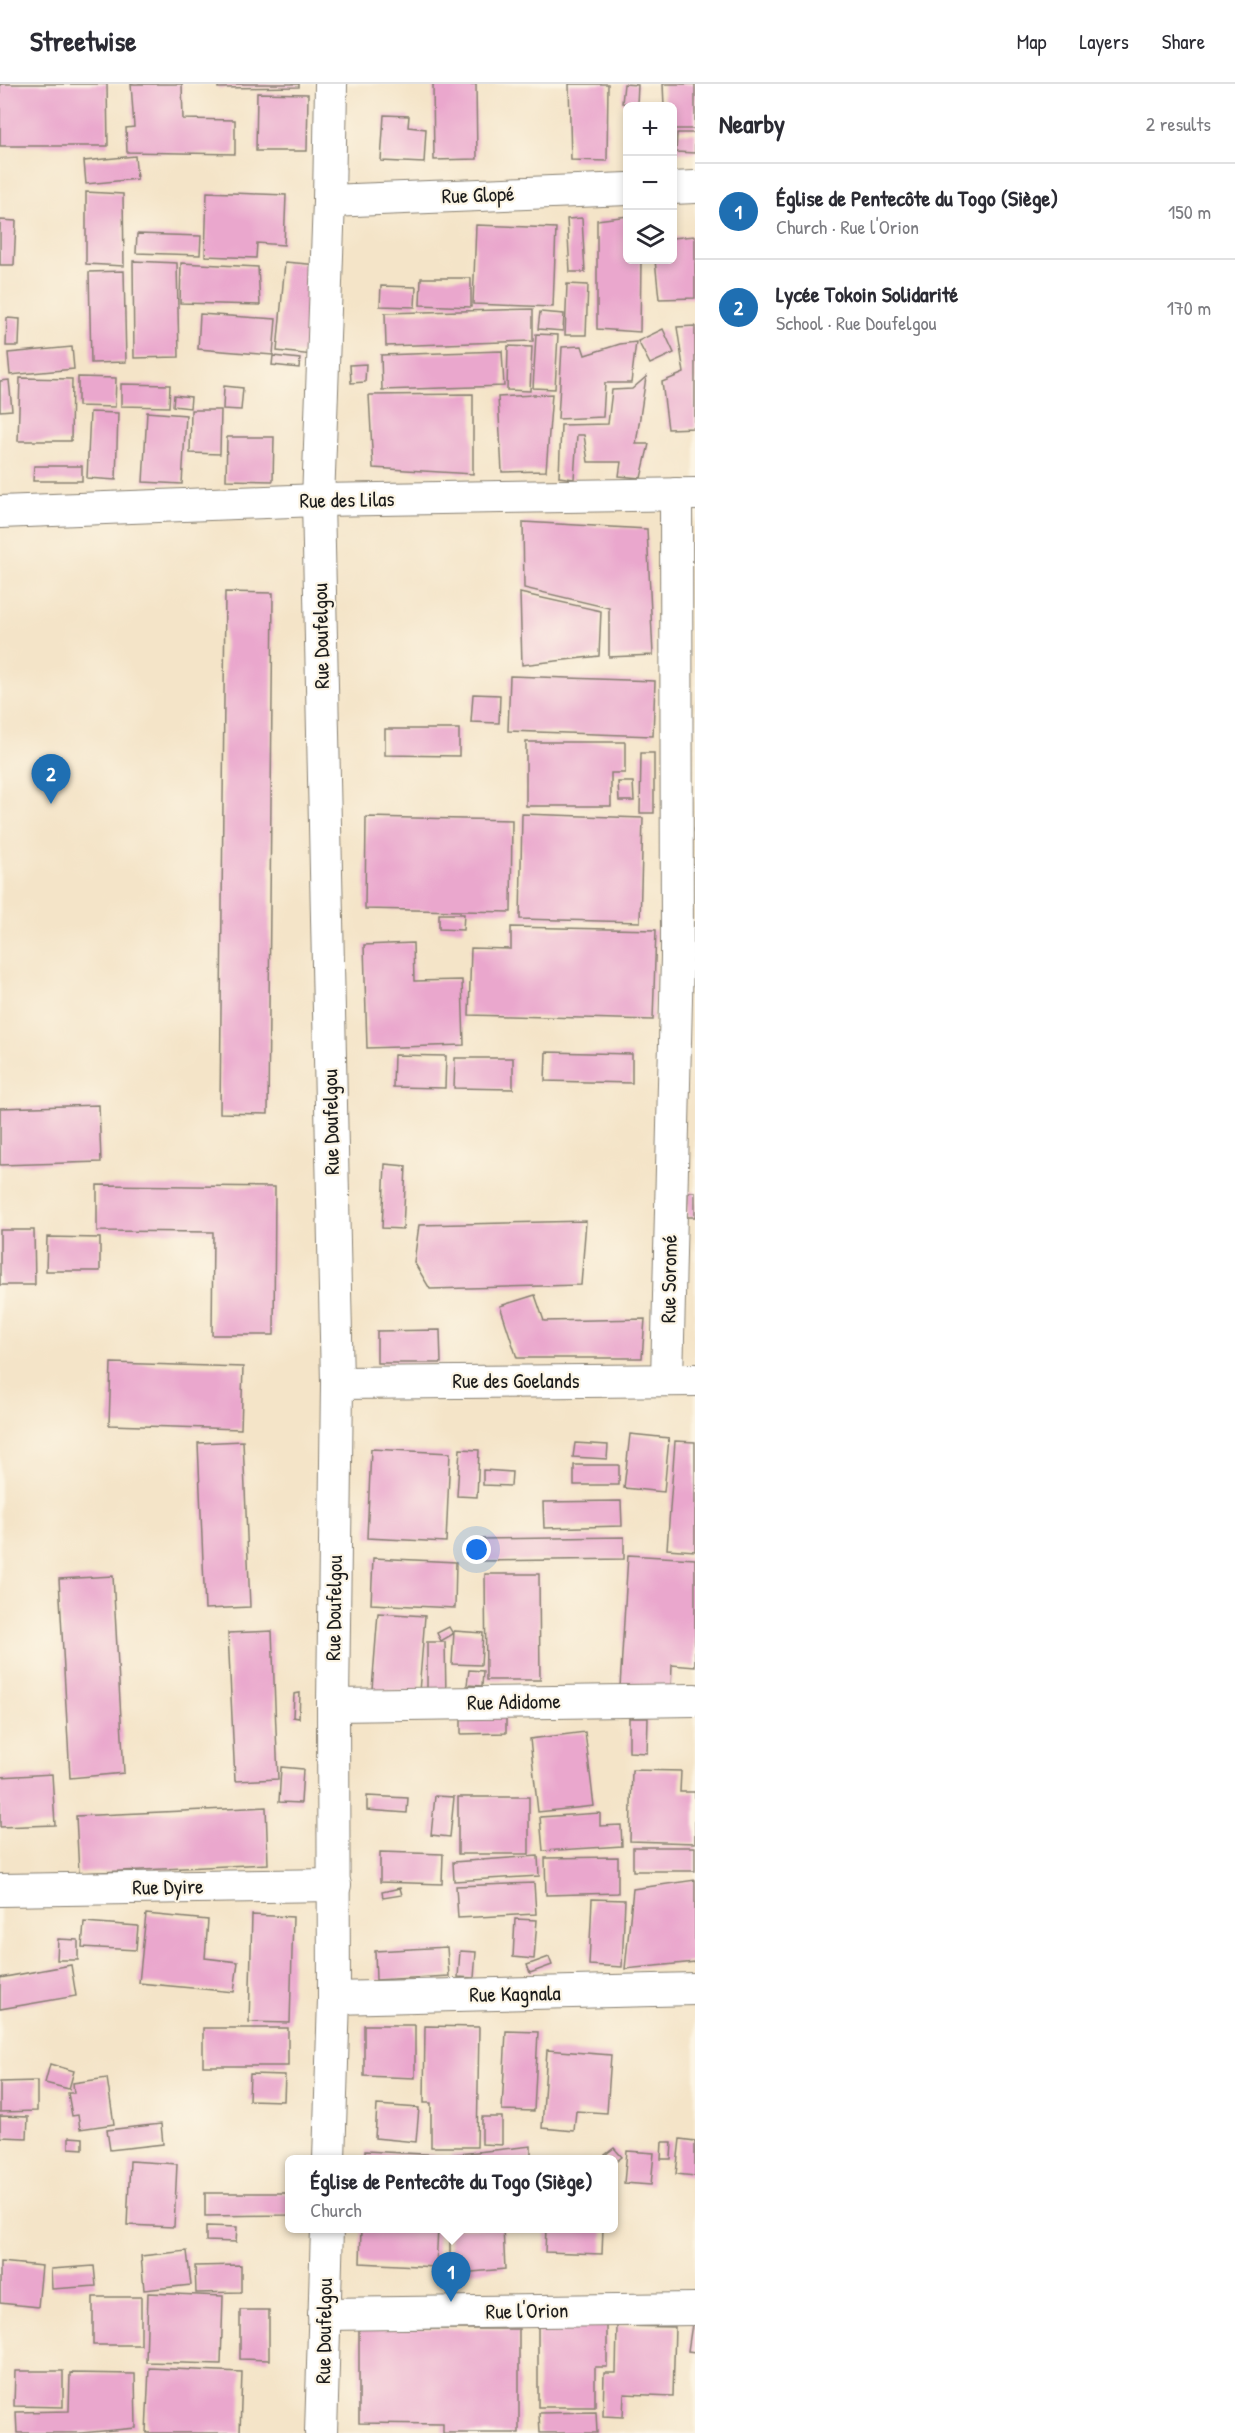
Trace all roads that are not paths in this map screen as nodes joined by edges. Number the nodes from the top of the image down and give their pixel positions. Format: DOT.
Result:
graph roads {
  1 [pos="331,84"];
  2 [pos="695,187"];
  3 [pos="677,188"];
  4 [pos="623,189"];
  5 [pos="329,201"];
  6 [pos="686,494"];
  7 [pos="318,500"];
  8 [pos="0,512"];
  9 [pos="681,1380"];
  10 [pos="337,1383"];
  11 [pos="695,1700"];
  12 [pos="333,1705"];
  13 [pos="335,1885"];
  14 [pos="0,1890"];
  15 [pos="695,1989"];
  16 [pos="334,1998"];
  17 [pos="329,2155"];
  18 [pos="327,2233"];
  19 [pos="695,2308"];
  20 [pos="324,2314"];
  21 [pos="321,2433"];
  1 -- 5 [label="street, Rue Doufelgou"];
  2 -- 3 [label="street"];
  4 -- 5 [label="street, Rue Glopé"];
  5 -- 7 [label="street, Rue Doufelgou"];
  6 -- 7 [label="street, Rue des Lilas"];
  6 -- 9 [label="street, Rue Soromé"];
  7 -- 8 [label="street, Rue des Lilas"];
  7 -- 10 [label="street, Rue Doufelgou"];
  9 -- 10 [label="street, Rue des Goelands"];
  10 -- 12 [label="street, Rue Doufelgou"];
  11 -- 12 [label="street, Rue Adidome"];
  12 -- 13 [label="street, Rue Doufelgou"];
  13 -- 14 [label="street, Rue Dyire"];
  13 -- 16 [label="street, Rue Doufelgou"];
  15 -- 16 [label="street, Rue Kagnala"];
  16 -- 17 [label="street, Rue Doufelgou"];
  18 -- 20 [label="street, Rue Doufelgou"];
  19 -- 20 [label="street, Rue l'Orion"];
  20 -- 21 [label="street, Rue Doufelgou"];
}
